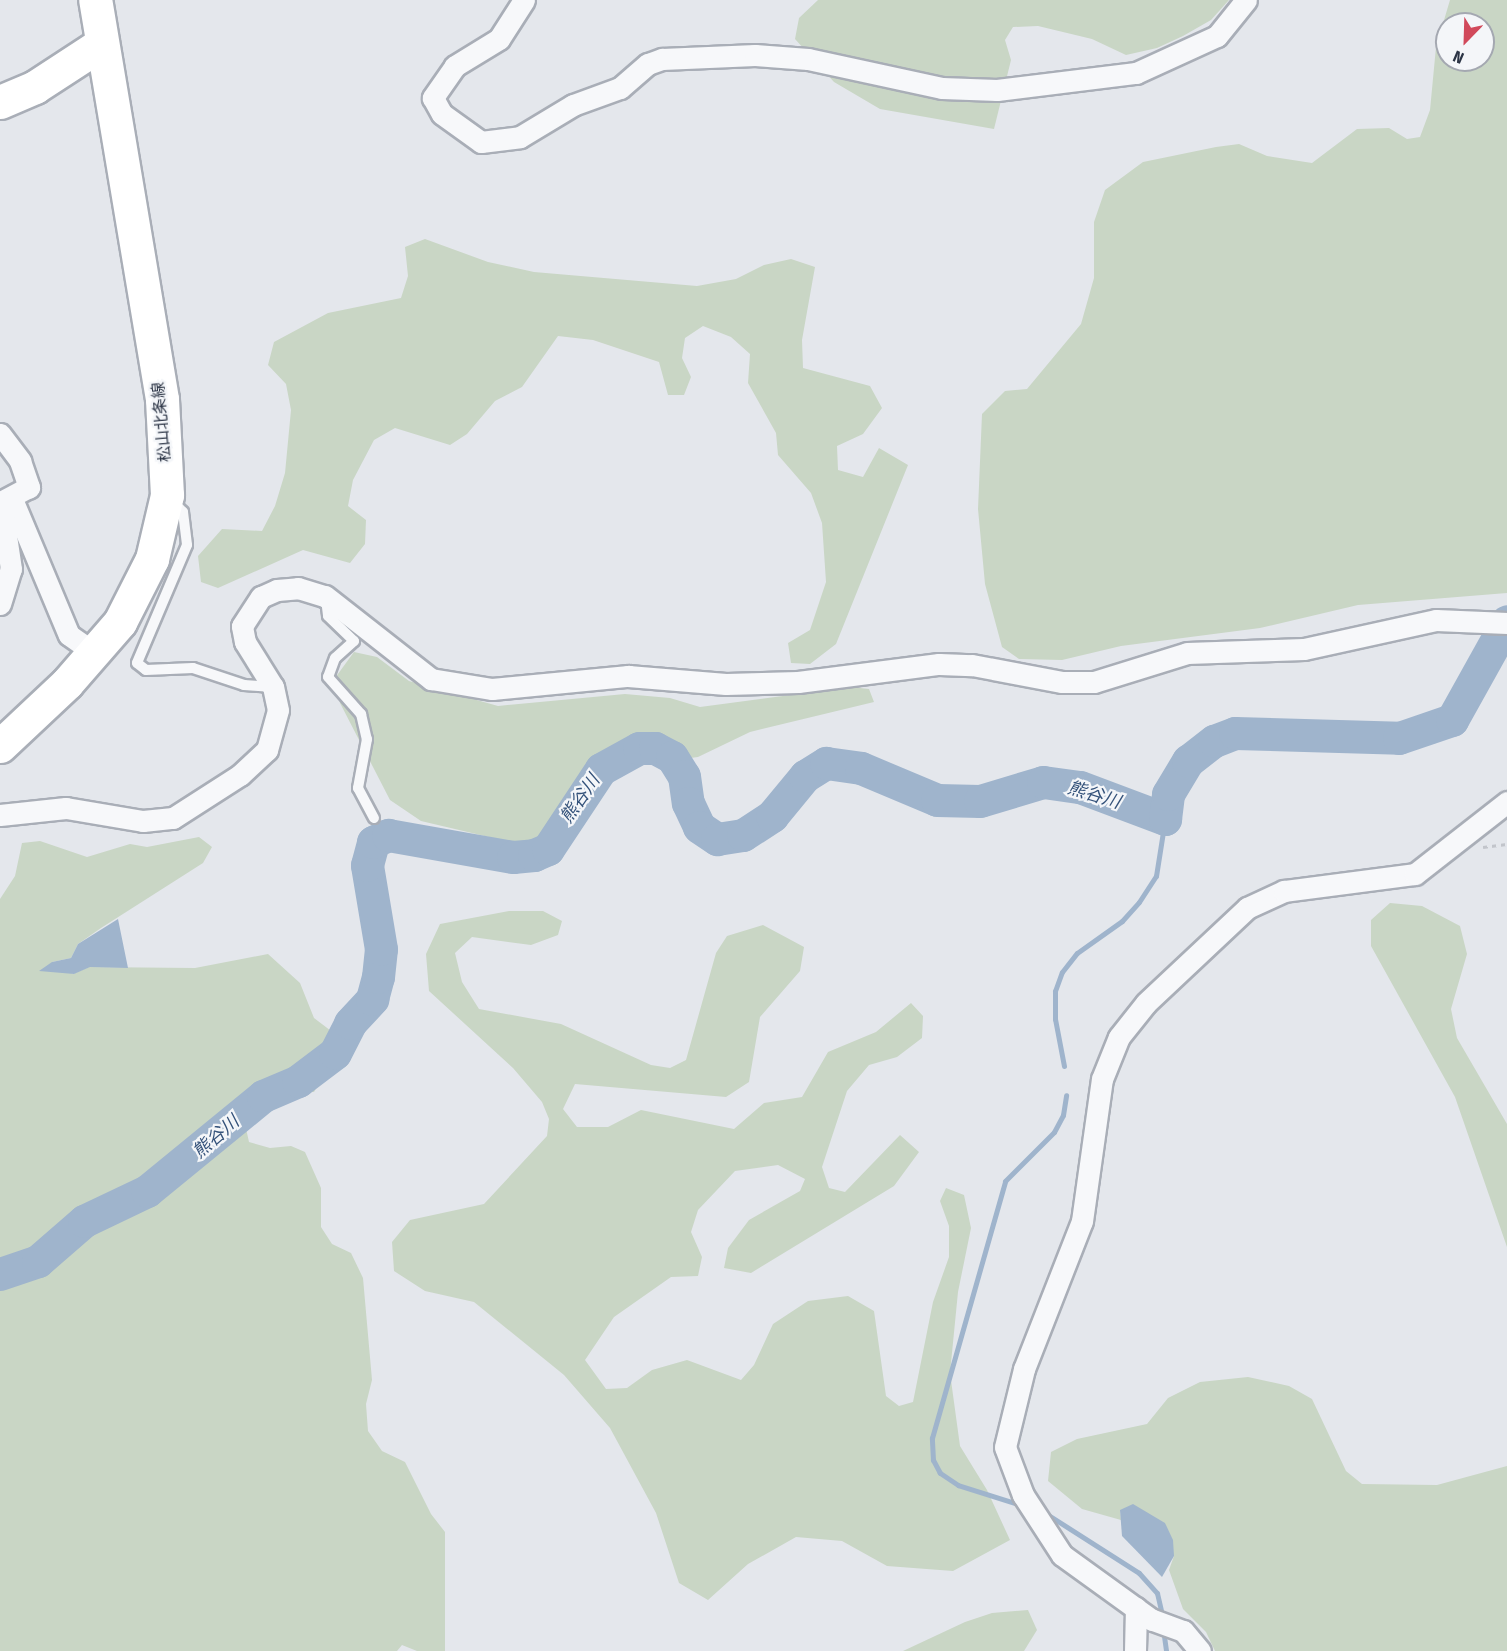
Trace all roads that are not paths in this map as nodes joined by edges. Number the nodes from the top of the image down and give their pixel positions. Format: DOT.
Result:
graph roads {
  1 [pos="95,0"];
  2 [pos="524,0"];
  3 [pos="1246,0"];
  4 [pos="101,44"];
  5 [pos="0,102"];
  6 [pos="0,434"];
  7 [pos="167,495"];
  8 [pos="4,501"];
  9 [pos="326,596"];
  10 [pos="0,604"];
  11 [pos="1500,622"];
  12 [pos="95,653"];
  13 [pos="273,687"];
  14 [pos="0,746"];
  15 [pos="1507,802"];
  16 [pos="0,815"];
  17 [pos="374,818"];
  18 [pos="1144,1614"];
  19 [pos="1135,1651"];
  20 [pos="1200,1651"];
  1 -- 4 [label="main road, 松山北条線"];
  2 -- 3 [label="street"];
  4 -- 5 [label="main road"];
  4 -- 7 [label="main road, 松山北条線"];
  6 -- 8 [label="street"];
  7 -- 12 [label="main road, 松山北条線"];
  7 -- 13 [label="lane"];
  8 -- 10 [label="street"];
  8 -- 12 [label="street"];
  9 -- 11 [label="street"];
  9 -- 13 [label="street"];
  9 -- 17 [label="lane"];
  12 -- 14 [label="main road, 松山北条線"];
  13 -- 16 [label="street"];
  15 -- 18 [label="street"];
  18 -- 19 [label="street"];
  18 -- 20 [label="street"];
}
